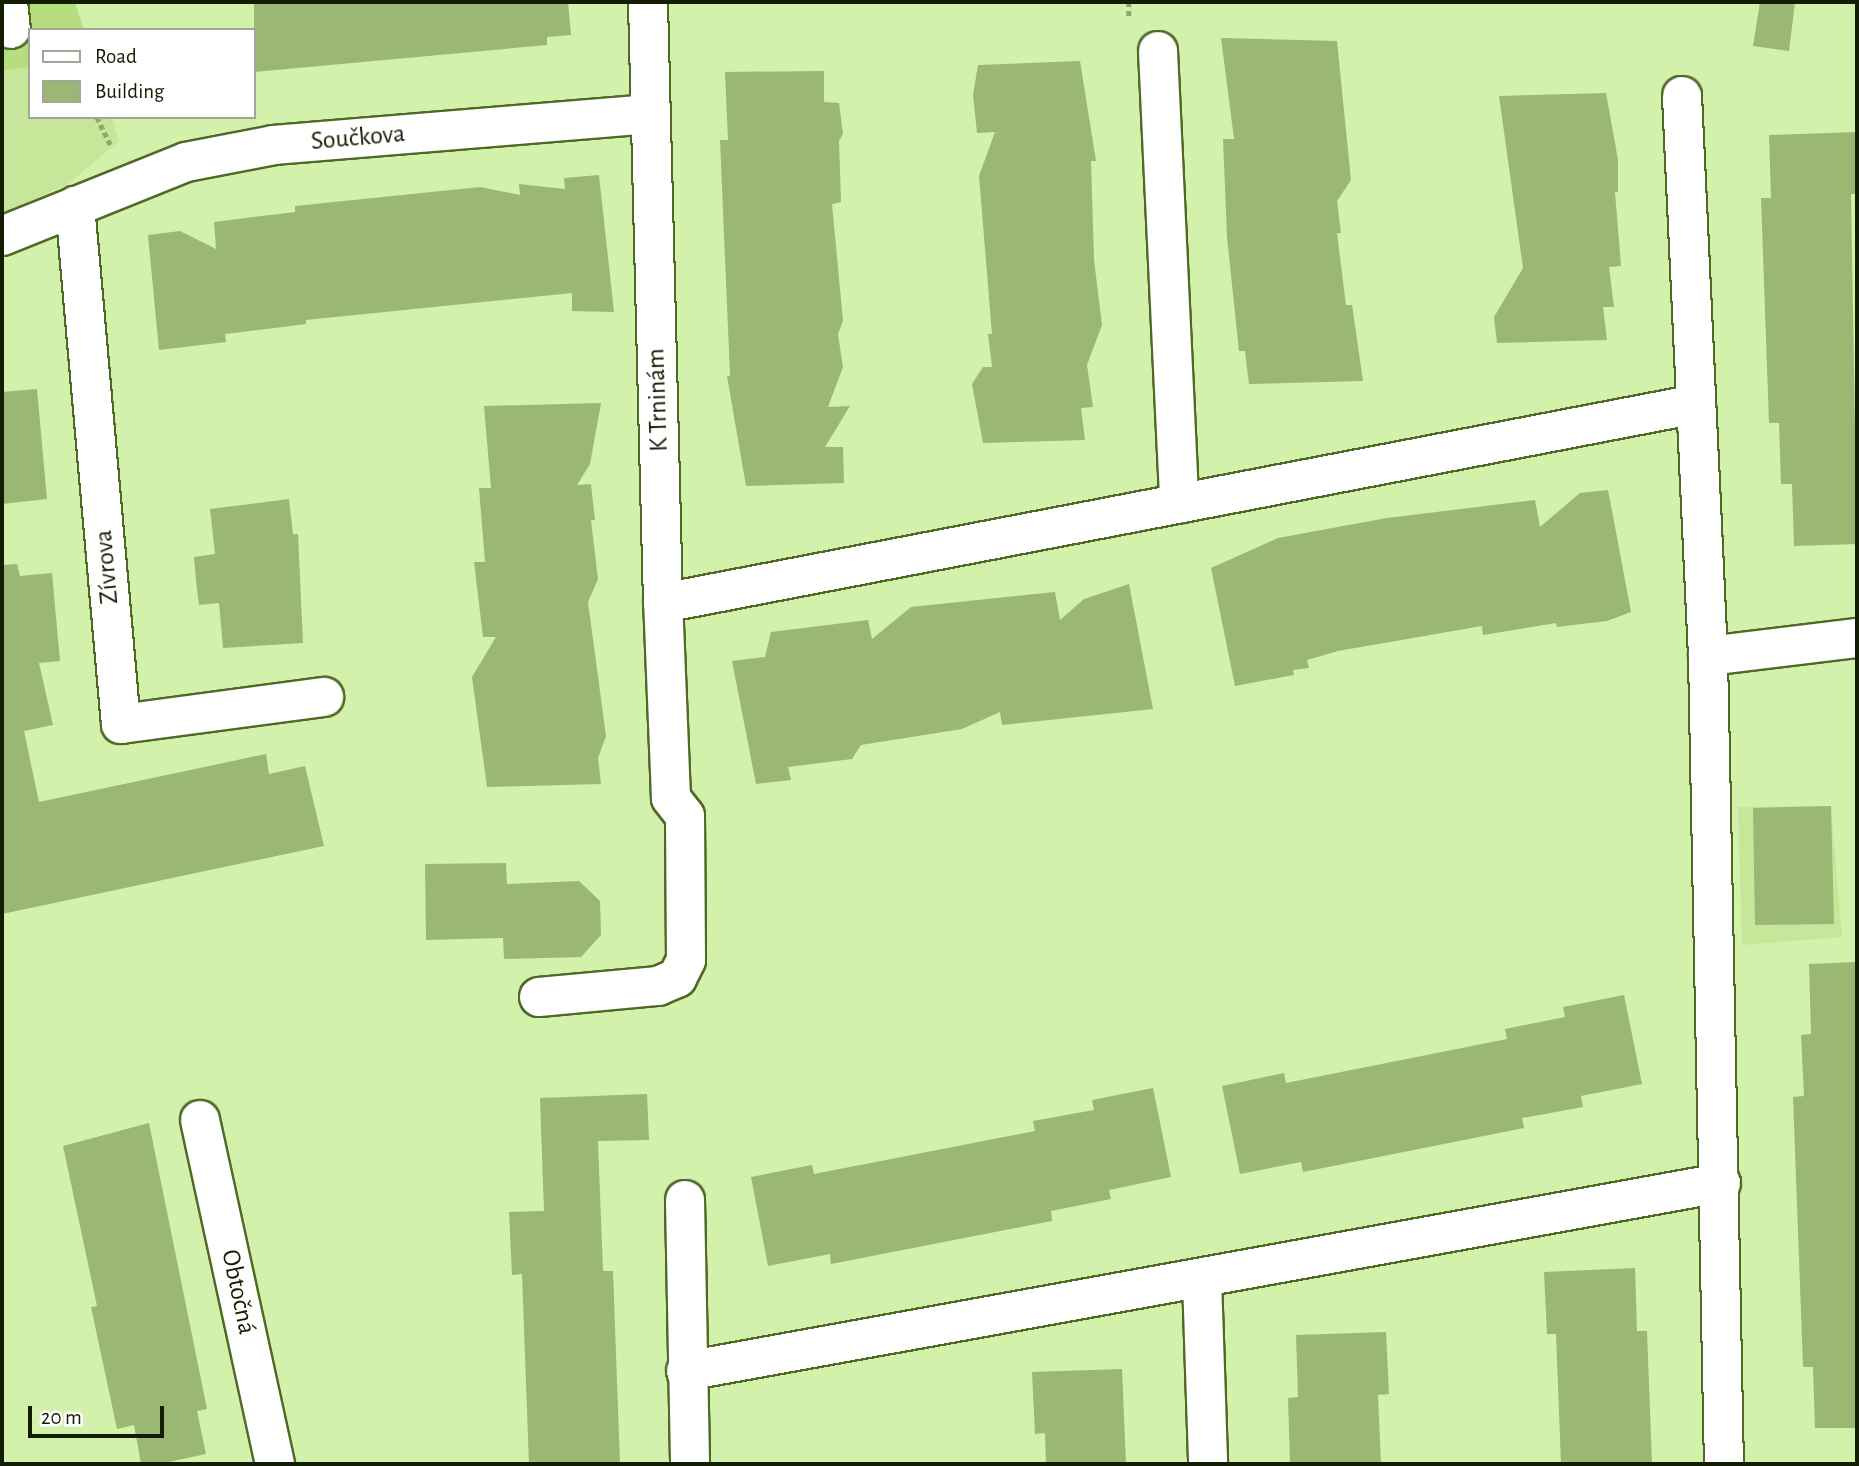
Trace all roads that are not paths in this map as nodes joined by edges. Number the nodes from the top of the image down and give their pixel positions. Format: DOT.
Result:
graph roads {
  1 [pos="648,2"];
  2 [pos="1158,51"];
  3 [pos="1682,96"];
  4 [pos="650,114"];
  5 [pos="75,206"];
  6 [pos="2,236"];
  7 [pos="1696,404"];
  8 [pos="1179,504"];
  9 [pos="663,603"];
  10 [pos="1857,638"];
  11 [pos="1708,656"];
  12 [pos="324,697"];
  13 [pos="539,997"];
  14 [pos="200,1120"];
  15 [pos="1721,1183"];
  16 [pos="685,1200"];
  17 [pos="1202,1279"];
  18 [pos="686,1371"];
  19 [pos="275,1464"];
  20 [pos="690,1464"];
  21 [pos="1208,1464"];
  22 [pos="1724,1464"];
  1 -- 4 [label="street, K Trninám"];
  2 -- 8 [label="street"];
  3 -- 7 [label="street"];
  4 -- 5 [label="street, Součkova"];
  4 -- 9 [label="street, K Trninám"];
  5 -- 6 [label="street, Součkova"];
  5 -- 12 [label="street, Zívrova"];
  7 -- 8 [label="street"];
  7 -- 11 [label="street"];
  8 -- 9 [label="street"];
  9 -- 13 [label="street, K Trninám"];
  10 -- 11 [label="street"];
  11 -- 15 [label="street"];
  14 -- 19 [label="street, Obtočná"];
  15 -- 17 [label="street"];
  15 -- 22 [label="street"];
  16 -- 18 [label="street"];
  17 -- 18 [label="street"];
  17 -- 21 [label="street"];
  18 -- 20 [label="street"];
}
